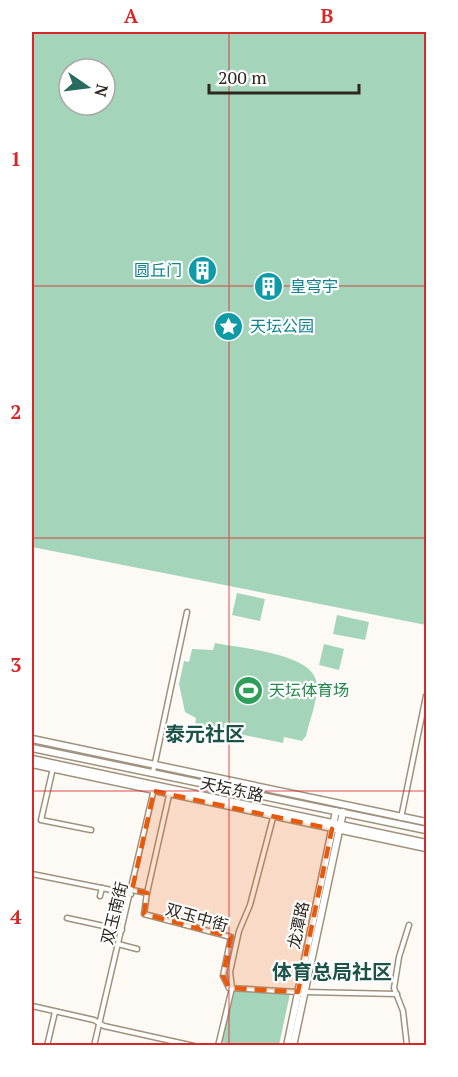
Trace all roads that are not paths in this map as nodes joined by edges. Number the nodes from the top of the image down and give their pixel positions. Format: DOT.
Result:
graph roads {
  1 [pos="187,612"];
  2 [pos="426,696"];
  3 [pos="32,739"];
  4 [pos="32,748"];
  5 [pos="32,759"];
  6 [pos="32,764"];
  7 [pos="154,764"];
  8 [pos="53,766"];
  9 [pos="153,772"];
  10 [pos="155,788"];
  11 [pos="170,792"];
  12 [pos="339,811"];
  13 [pos="274,814"];
  14 [pos="400,820"];
  15 [pos="426,822"];
  16 [pos="336,827"];
  17 [pos="91,830"];
  18 [pos="426,830"];
  19 [pos="426,843"];
  20 [pos="426,848"];
  21 [pos="32,874"];
  22 [pos="102,888"];
  23 [pos="132,892"];
  24 [pos="147,893"];
  25 [pos="100,896"];
  26 [pos="67,918"];
  27 [pos="409,925"];
  28 [pos="122,930"];
  29 [pos="118,944"];
  30 [pos="137,949"];
  31 [pos="232,988"];
  32 [pos="301,992"];
  33 [pos="397,994"];
  34 [pos="32,1006"];
  35 [pos="55,1012"];
  36 [pos="99,1025"];
  37 [pos="46,1046"];
  38 [pos="94,1046"];
  39 [pos="194,1046"];
  40 [pos="218,1046"];
  41 [pos="287,1046"];
  42 [pos="293,1046"];
  43 [pos="406,1046"];
  1 -- 7 [label="street"];
  2 -- 14 [label="street"];
  3 -- 7 [label="street"];
  4 -- 9 [label="street, 天坛东路"];
  5 -- 8 [label="street, 天坛东路"];
  6 -- 8 [label="street"];
  7 -- 9 [label="street"];
  7 -- 14 [label="street"];
  8 -- 10 [label="street, 天坛东路"];
  8 -- 17 [label="street"];
  9 -- 12 [label="street, 天坛东路"];
  10 -- 11 [label="street, 天坛东路"];
  10 -- 23 [label="street, 双玉南街"];
  11 -- 13 [label="street, 天坛东路"];
  11 -- 24 [label="street"];
  12 -- 14 [label="street, 天坛东路"];
  12 -- 16 [label="street, 龙潭路"];
  13 -- 16 [label="street, 天坛东路"];
  13 -- 31 [label="street"];
  14 -- 15 [label="street"];
  14 -- 18 [label="street, 天坛东路"];
  16 -- 19 [label="street, 天坛东路"];
  16 -- 20 [label="street"];
  16 -- 32 [label="street, 龙潭路"];
  21 -- 22 [label="street, 双玉中街"];
  22 -- 23 [label="street, 双玉中街"];
  22 -- 25 [label="street"];
  23 -- 24 [label="street, 双玉中街"];
  23 -- 28 [label="street, 双玉南街"];
  24 -- 31 [label="street, 双玉中街"];
  26 -- 28 [label="street"];
  27 -- 33 [label="street"];
  28 -- 29 [label="street, 双玉南街"];
  29 -- 30 [label="street"];
  29 -- 36 [label="street, 双玉南街"];
  31 -- 32 [label="street"];
  31 -- 40 [label="street"];
  32 -- 33 [label="street"];
  32 -- 41 [label="street, 龙潭路"];
  32 -- 42 [label="street, 龙潭路"];
  33 -- 43 [label="street"];
  34 -- 35 [label="street"];
  35 -- 36 [label="street"];
  35 -- 37 [label="street"];
  36 -- 38 [label="street, 双玉南街"];
  36 -- 39 [label="street"];
}
